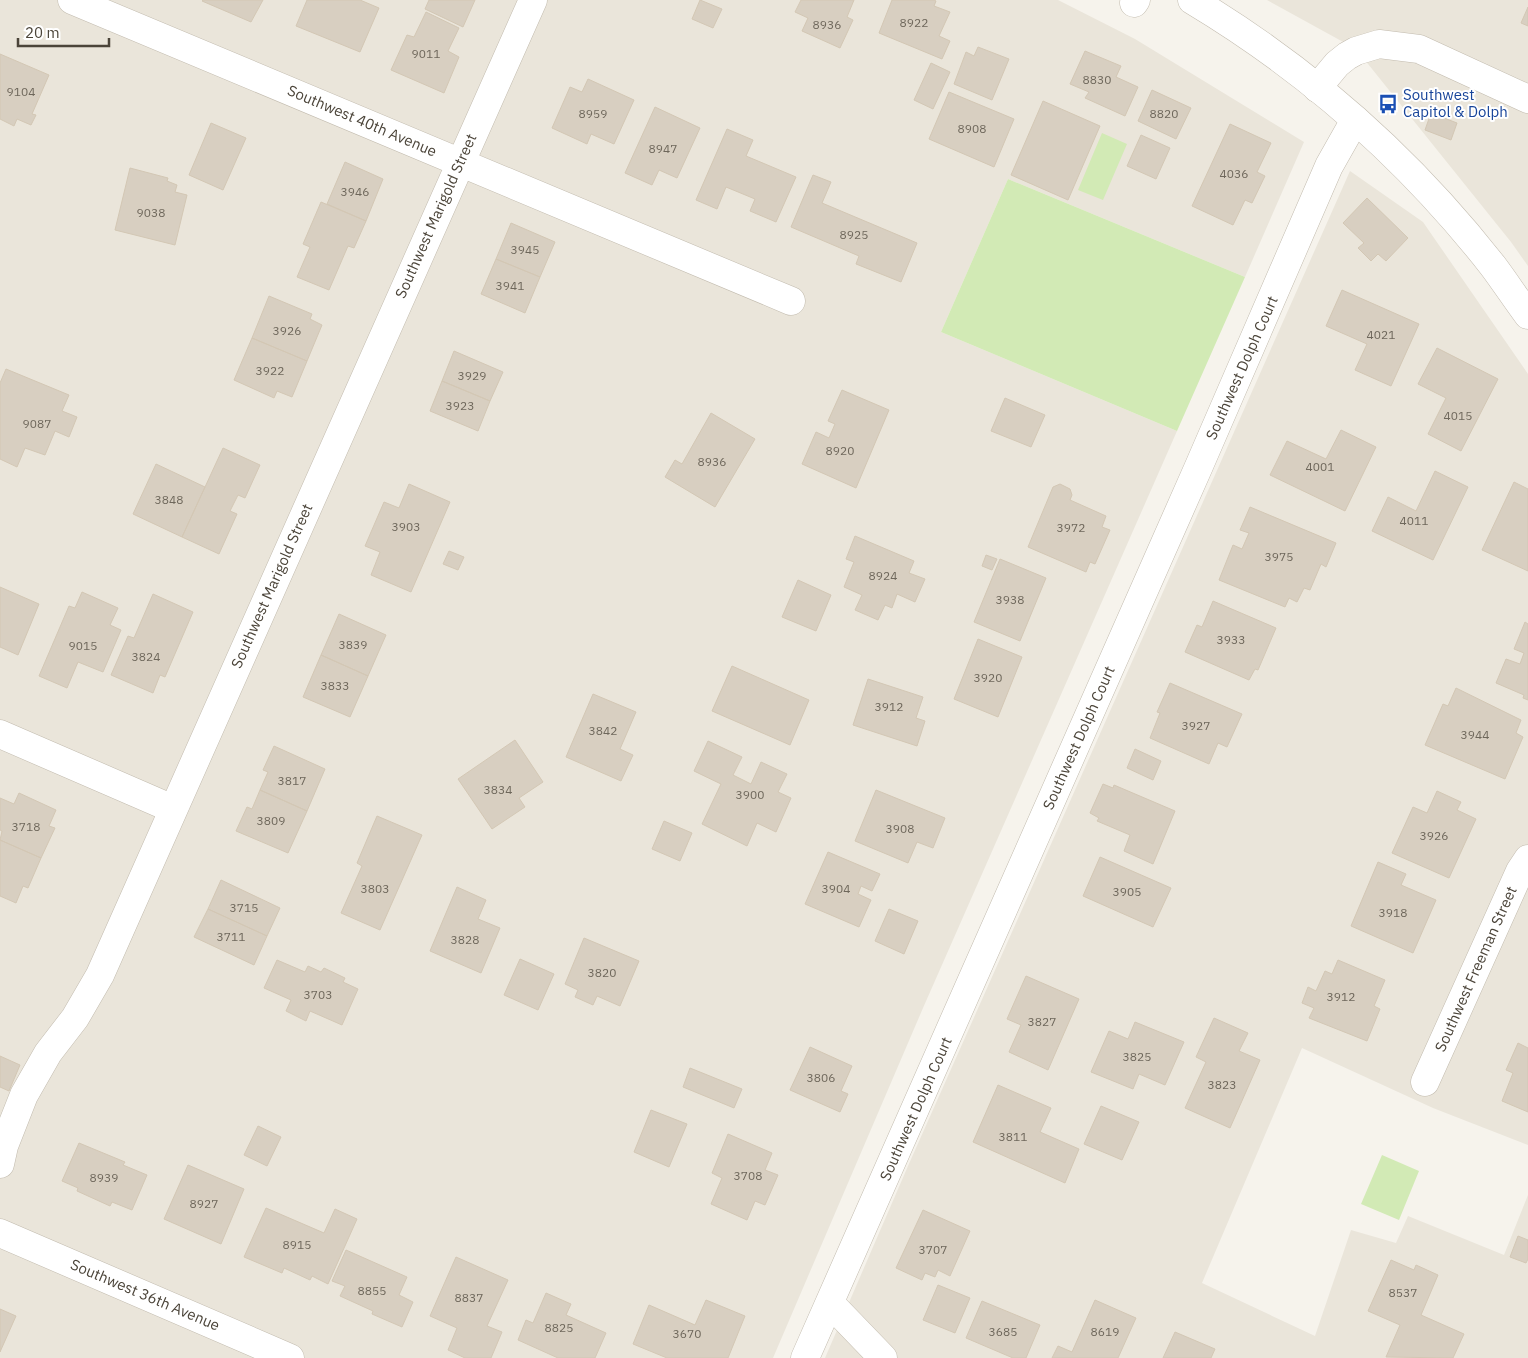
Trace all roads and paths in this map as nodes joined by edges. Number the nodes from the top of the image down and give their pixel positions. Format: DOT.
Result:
graph roads {
  1 [pos="72,0"];
  2 [pos="532,0"];
  3 [pos="1192,0"];
  4 [pos="1318,88"];
  5 [pos="1528,99"];
  6 [pos="1355,120"];
  7 [pos="460,162"];
  8 [pos="791,301"];
  9 [pos="1528,315"];
  10 [pos="0,734"];
  11 [pos="173,809"];
  12 [pos="1528,858"];
  13 [pos="1426,1082"];
  14 [pos="0,1164"];
  15 [pos="0,1233"];
  16 [pos="830,1303"];
  17 [pos="290,1358"];
  18 [pos="805,1358"];
  19 [pos="883,1358"];
  1 -- 7 [label="street, Southwest 40th Avenue"];
  2 -- 7 [label="street, Southwest Marigold Street"];
  3 -- 4 [label="street"];
  4 -- 5 [label="street"];
  4 -- 6 [label="street"];
  6 -- 9 [label="street"];
  6 -- 16 [label="street, Southwest Dolph Court"];
  7 -- 8 [label="street, Southwest 40th Avenue"];
  7 -- 11 [label="street, Southwest Marigold Street"];
  10 -- 11 [label="street"];
  11 -- 14 [label="street, Southwest Marigold Street"];
  12 -- 13 [label="street, Southwest Freeman Street"];
  15 -- 17 [label="street, Southwest 36th Avenue"];
  16 -- 18 [label="street, Southwest Dolph Court"];
  16 -- 19 [label="street"];
}
